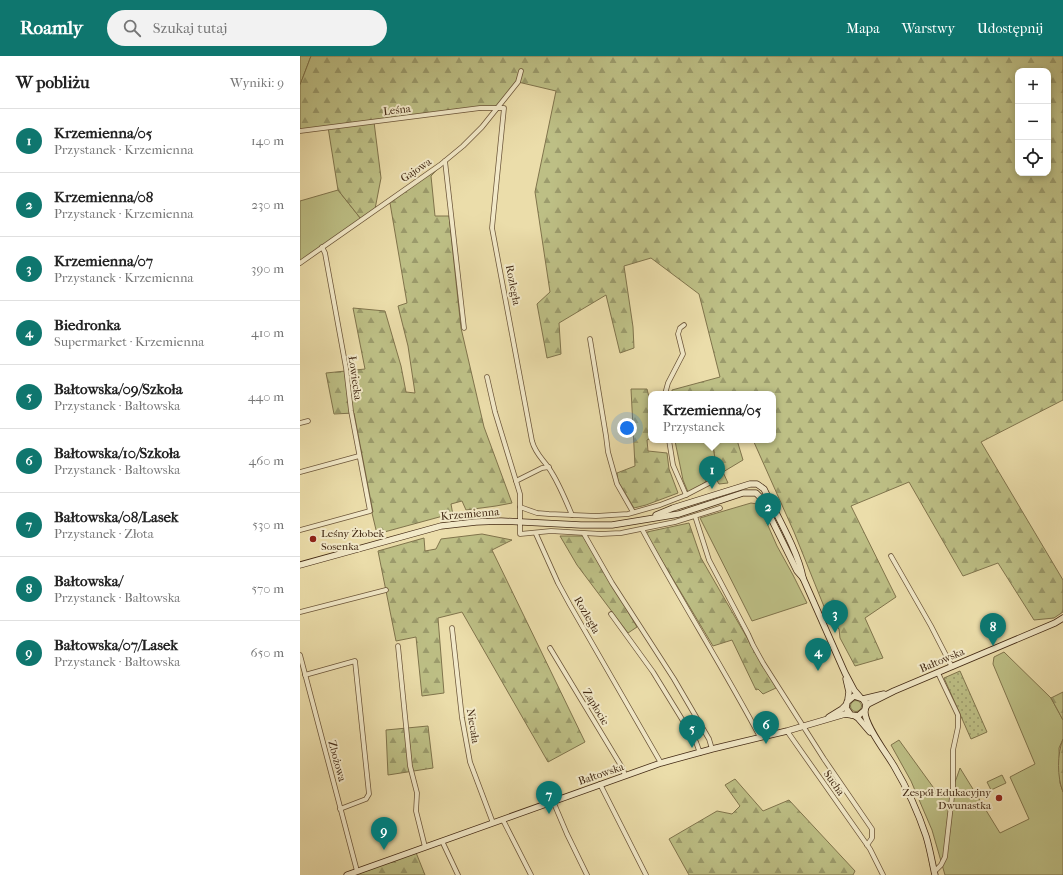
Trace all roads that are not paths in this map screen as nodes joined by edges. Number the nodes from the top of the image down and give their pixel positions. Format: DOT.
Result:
graph roads {
  1 [pos="521,71"];
  2 [pos="496,108"];
  3 [pos="300,130"];
  4 [pos="444,161"];
  5 [pos="322,247"];
  6 [pos="300,263"];
  7 [pos="684,326"];
  8 [pos="464,328"];
  9 [pos="590,339"];
  10 [pos="487,378"];
  11 [pos="666,391"];
  12 [pos="308,421"];
  13 [pos="300,423"];
  14 [pos="669,443"];
  15 [pos="360,456"];
  16 [pos="549,467"];
  17 [pos="300,472"];
  18 [pos="516,481"];
  19 [pos="711,482"];
  20 [pos="686,495"];
  21 [pos="520,507"];
  22 [pos="720,508"];
  23 [pos="633,512"];
  24 [pos="572,515"];
  25 [pos="695,516"];
  26 [pos="647,519"];
  27 [pos="519,521"];
  28 [pos="300,530"];
  29 [pos="642,530"];
  30 [pos="536,534"];
  31 [pos="584,534"];
  32 [pos="891,556"];
  33 [pos="300,565"];
  34 [pos="803,578"];
  35 [pos="386,590"];
  36 [pos="300,612"];
  37 [pos="611,614"];
  38 [pos="1063,618"];
  39 [pos="452,628"];
  40 [pos="398,646"];
  41 [pos="550,648"];
  42 [pos="300,655"];
  43 [pos="952,667"];
  44 [pos="846,673"];
  45 [pos="938,673"];
  46 [pos="305,675"];
  47 [pos="894,691"];
  48 [pos="861,698"];
  49 [pos="847,702"];
  50 [pos="865,708"];
  51 [pos="853,715"];
  52 [pos="822,721"];
  53 [pos="803,726"];
  54 [pos="787,731"];
  55 [pos="874,736"];
  56 [pos="760,737"];
  57 [pos="712,749"];
  58 [pos="700,753"];
  59 [pos="661,763"];
  60 [pos="625,776"];
  61 [pos="600,784"];
  62 [pos="553,801"];
  63 [pos="340,809"];
  64 [pos="504,820"];
  65 [pos="493,823"];
  66 [pos="442,841"];
  67 [pos="867,845"];
  68 [pos="425,847"];
  69 [pos="357,872"];
  70 [pos="882,874"];
  71 [pos="934,874"];
  72 [pos="347,875"];
  73 [pos="458,875"];
  74 [pos="531,875"];
  75 [pos="588,875"];
  76 [pos="646,875"];
  1 -- 2 [label="street, Gajowa"];
  2 -- 3 [label="street, Leśna"];
  2 -- 4 [label="street, Gajowa"];
  2 -- 16 [label="street, Rozległa"];
  4 -- 5 [label="street, Gajowa"];
  4 -- 8 [label="street"];
  5 -- 6 [label="street, Gajowa"];
  5 -- 15 [label="street, Łowiecka"];
  7 -- 11 [label="street"];
  9 -- 23 [label="street"];
  10 -- 18 [label="street"];
  12 -- 13 [label="street"];
  14 -- 20 [label="street"];
  15 -- 17 [label="street"];
  15 -- 28 [label="street, Łowiecka"];
  16 -- 18 [label="street"];
  16 -- 24 [label="street, Rozległa"];
  18 -- 21 [label="street"];
  19 -- 20 [label="street"];
  20 -- 23 [label="street"];
  21 -- 24 [label="street"];
  21 -- 27 [label="street"];
  22 -- 25 [label="street"];
  23 -- 24 [label="street"];
  25 -- 29 [label="street"];
  25 -- 53 [label="street"];
  26 -- 27 [label="main road, Krzemienna"];
  26 -- 34 [label="main road, Krzemienna"];
  26 -- 34 [label="main road, Krzemienna"];
  27 -- 30 [label="street"];
  27 -- 33 [label="main road, Krzemienna"];
  29 -- 31 [label="street"];
  29 -- 56 [label="street"];
  30 -- 31 [label="street"];
  30 -- 59 [label="street, Rozległa"];
  31 -- 57 [label="street"];
  32 -- 43 [label="street"];
  34 -- 44 [label="main road, Krzemienna"];
  35 -- 36 [label="street"];
  37 -- 58 [label="street"];
  38 -- 43 [label="main road, Bałtowska"];
  39 -- 65 [label="street, Niecała"];
  40 -- 68 [label="street"];
  41 -- 60 [label="street, Zapłocie"];
  42 -- 46 [label="street, Zbożowa"];
  43 -- 45 [label="main road, Bałtowska"];
  44 -- 48 [label="main road, Krzemienna"];
  44 -- 49 [label="main road, Krzemienna"];
  45 -- 47 [label="main road, Bałtowska"];
  45 -- 71 [label="street"];
  46 -- 63 [label="street, Zbożowa"];
  46 -- 63 [label="street"];
  47 -- 48 [label="main road, Bałtowska"];
  47 -- 50 [label="main road, Bałtowska"];
  48 -- 49 [label="main road"];
  48 -- 50 [label="main road"];
  49 -- 51 [label="main road"];
  49 -- 52 [label="main road, Bałtowska"];
  50 -- 51 [label="main road"];
  50 -- 55 [label="main road"];
  51 -- 52 [label="main road, Bałtowska"];
  51 -- 55 [label="main road"];
  52 -- 53 [label="main road, Bałtowska"];
  53 -- 54 [label="main road, Bałtowska"];
  53 -- 67 [label="street"];
  54 -- 56 [label="main road, Bałtowska"];
  54 -- 67 [label="street, Sucha"];
  55 -- 71 [label="main road"];
  56 -- 57 [label="main road, Bałtowska"];
  57 -- 58 [label="main road, Bałtowska"];
  58 -- 59 [label="main road, Bałtowska"];
  59 -- 60 [label="main road, Bałtowska"];
  60 -- 61 [label="main road, Bałtowska"];
  61 -- 62 [label="main road, Bałtowska"];
  61 -- 76 [label="street"];
  62 -- 64 [label="main road, Bałtowska"];
  62 -- 75 [label="street"];
  63 -- 69 [label="street, Zbożowa"];
  64 -- 65 [label="main road, Bałtowska"];
  64 -- 74 [label="street"];
  65 -- 66 [label="main road, Bałtowska"];
  66 -- 68 [label="main road, Bałtowska"];
  66 -- 73 [label="street"];
  67 -- 70 [label="street, Sucha"];
  68 -- 69 [label="main road, Bałtowska"];
  69 -- 72 [label="main road, Bałtowska"];
}
